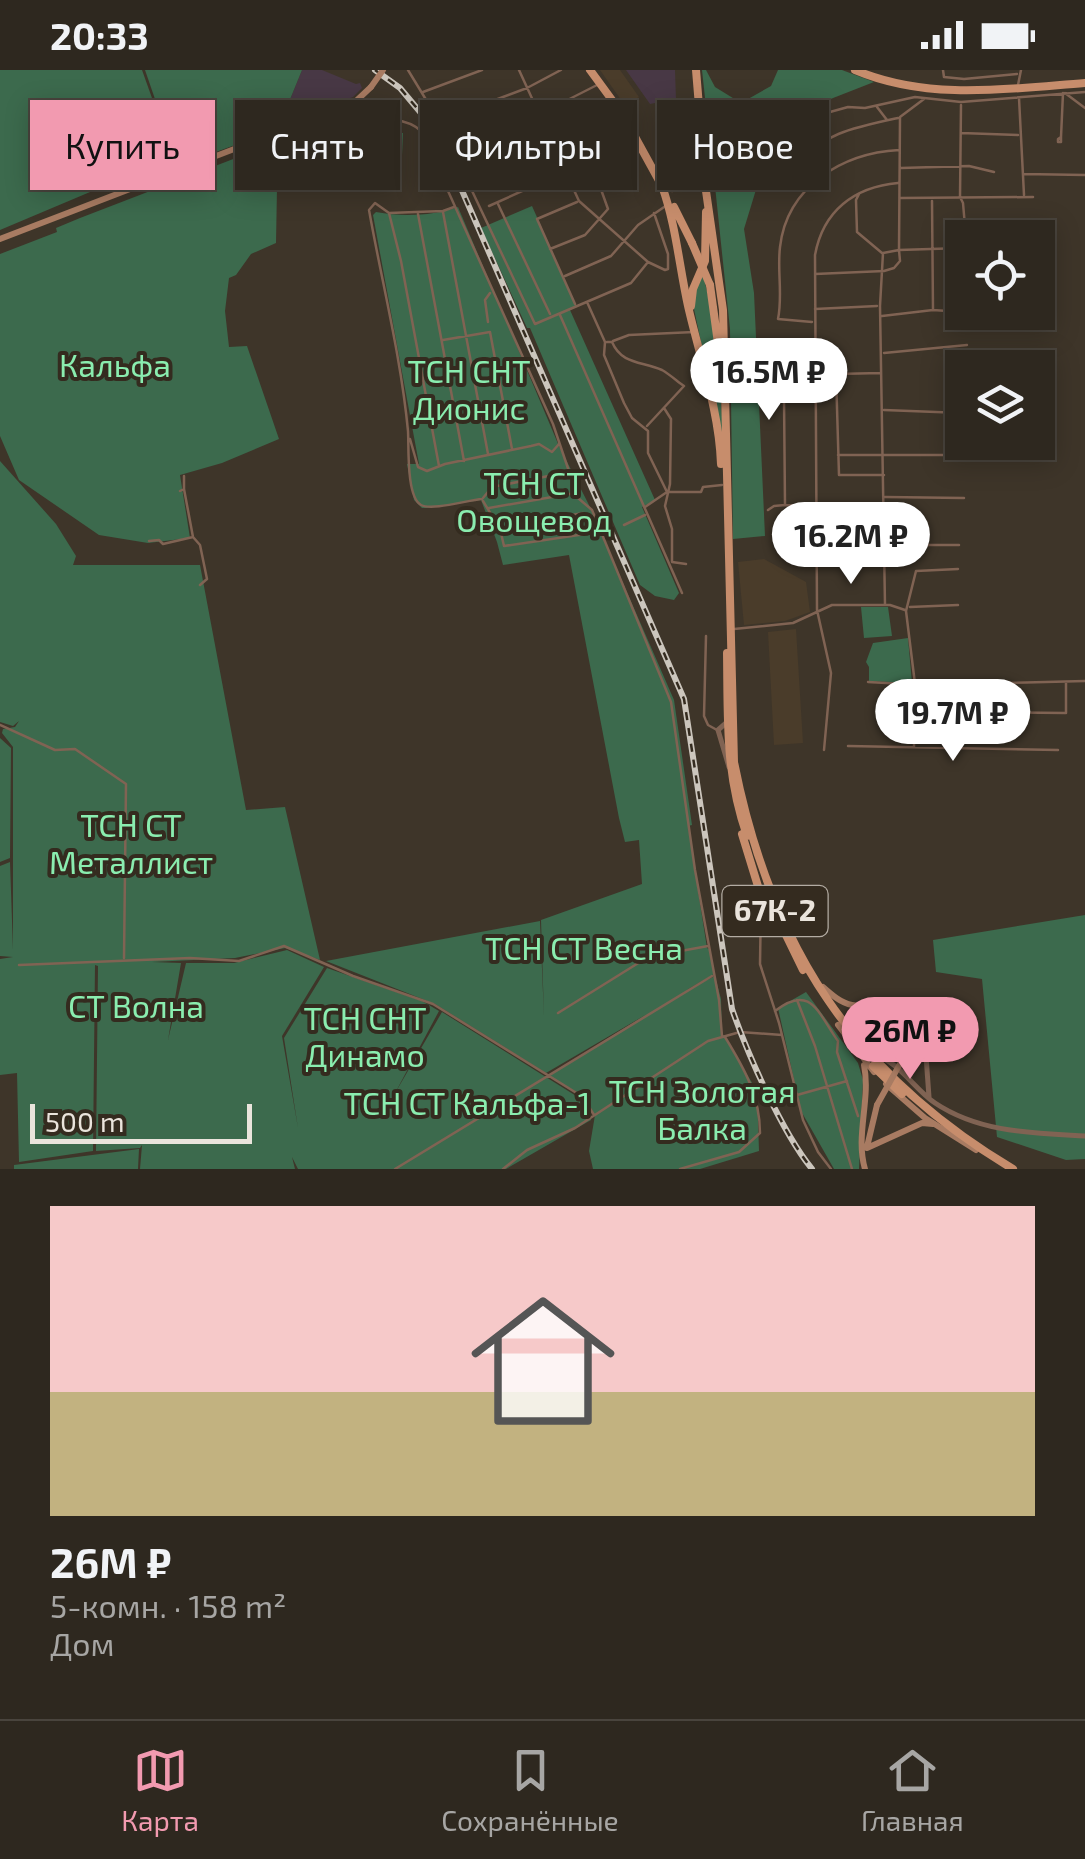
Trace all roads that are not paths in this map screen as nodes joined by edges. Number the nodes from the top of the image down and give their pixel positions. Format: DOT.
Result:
graph roads {
  1 [pos="383,70"];
  2 [pos="408,70"];
  3 [pos="482,70"];
  4 [pos="519,70"];
  5 [pos="561,70"];
  6 [pos="590,70"];
  7 [pos="696,70"];
  8 [pos="855,70"];
  9 [pos="944,70"];
  10 [pos="1020,72"];
  11 [pos="600,83"];
  12 [pos="1085,83"];
  13 [pos="527,88"];
  14 [pos="423,92"];
  15 [pos="1063,92"];
  16 [pos="1085,92"];
  17 [pos="1019,93"];
  18 [pos="925,98"];
  19 [pos="357,100"];
  20 [pos="427,100"];
  21 [pos="496,100"];
  22 [pos="533,100"];
  23 [pos="567,100"];
  24 [pos="613,100"];
  25 [pos="698,100"];
  26 [pos="961,102"];
  27 [pos="876,106"];
  28 [pos="1085,108"];
  29 [pos="829,113"];
  30 [pos="900,117"];
  31 [pos="887,120"];
  32 [pos="400,122"];
  33 [pos="960,133"];
  34 [pos="1021,135"];
  35 [pos="829,136"];
  36 [pos="1061,137"];
  37 [pos="637,139"];
  38 [pos="235,149"];
  39 [pos="899,150"];
  40 [pos="959,166"];
  41 [pos="899,168"];
  42 [pos="994,172"];
  43 [pos="1023,174"];
  44 [pos="1085,174"];
  45 [pos="657,177"];
  46 [pos="898,183"];
  47 [pos="472,190"];
  48 [pos="527,190"];
  49 [pos="574,190"];
  50 [pos="601,190"];
  51 [pos="663,190"];
  52 [pos="664,190"];
  53 [pos="706,190"];
  54 [pos="860,193"];
  55 [pos="1024,197"];
  56 [pos="899,198"];
  57 [pos="960,198"];
  58 [pos="1033,198"];
  59 [pos="932,199"];
  60 [pos="579,202"];
  61 [pos="497,203"];
  62 [pos="668,204"];
  63 [pos="489,206"];
  64 [pos="455,207"];
  65 [pos="443,211"];
  66 [pos="418,212"];
  67 [pos="389,213"];
  68 [pos="654,213"];
  69 [pos="599,218"];
  70 [pos="965,220"];
  71 [pos="0,239"];
  72 [pos="624,241"];
  73 [pos="550,248"];
  74 [pos="932,249"];
  75 [pos="945,249"];
  76 [pos="899,250"];
  77 [pos="883,254"];
  78 [pos="705,260"];
  79 [pos="648,262"];
  80 [pos="884,270"];
  81 [pos="814,274"];
  82 [pos="720,276"];
  83 [pos="564,277"];
  84 [pos="491,292"];
  85 [pos="587,302"];
  86 [pos="576,306"];
  87 [pos="880,306"];
  88 [pos="813,309"];
  89 [pos="933,310"];
  90 [pos="945,311"];
  91 [pos="559,313"];
  92 [pos="881,316"];
  93 [pos="551,317"];
  94 [pos="692,320"];
  95 [pos="488,322"];
  96 [pos="814,322"];
  97 [pos="694,332"];
  98 [pos="466,336"];
  99 [pos="441,340"];
  100 [pos="606,342"];
  101 [pos="612,342"];
  102 [pos="967,345"];
  103 [pos="882,353"];
  104 [pos="882,373"];
  105 [pos="725,397"];
  106 [pos="814,398"];
  107 [pos="664,408"];
  108 [pos="883,410"];
  109 [pos="945,412"];
  110 [pos="646,428"];
  111 [pos="409,436"];
  112 [pos="560,442"];
  113 [pos="512,449"];
  114 [pos="488,454"];
  115 [pos="884,454"];
  116 [pos="838,455"];
  117 [pos="945,456"];
  118 [pos="464,461"];
  119 [pos="439,466"];
  120 [pos="884,475"];
  121 [pos="184,476"];
  122 [pos="572,478"];
  123 [pos="722,485"];
  124 [pos="667,492"];
  125 [pos="577,495"];
  126 [pos="884,497"];
  127 [pos="964,498"];
  128 [pos="482,499"];
  129 [pos="816,504"];
  130 [pos="786,505"];
  131 [pos="856,507"];
  132 [pos="488,508"];
  133 [pos="644,508"];
  134 [pos="768,510"];
  135 [pos="583,513"];
  136 [pos="647,515"];
  137 [pos="624,525"];
  138 [pos="500,530"];
  139 [pos="601,532"];
  140 [pos="193,538"];
  141 [pos="149,541"];
  142 [pos="886,545"];
  143 [pos="959,545"];
  144 [pos="686,564"];
  145 [pos="958,569"];
  146 [pos="200,585"];
  147 [pos="682,593"];
  148 [pos="885,605"];
  149 [pos="958,605"];
  150 [pos="908,609"];
  151 [pos="817,610"];
  152 [pos="729,630"];
  153 [pos="706,636"];
  154 [pos="1066,681"];
  155 [pos="1085,681"];
  156 [pos="868,682"];
  157 [pos="962,683"];
  158 [pos="914,684"];
  159 [pos="943,712"];
  160 [pos="962,712"];
  161 [pos="0,724"];
  162 [pos="725,727"];
  163 [pos="848,746"];
  164 [pos="914,747"];
  165 [pos="824,750"];
  166 [pos="1058,750"];
  167 [pos="740,815"];
  168 [pos="761,896"];
  169 [pos="771,902"];
  170 [pos="708,946"];
  171 [pos="801,955"];
  172 [pos="124,960"];
  173 [pos="18,964"];
  174 [pos="713,975"];
  175 [pos="822,986"];
  176 [pos="797,1000"];
  177 [pos="884,1005"];
  178 [pos="775,1010"];
  179 [pos="558,1013"];
  180 [pos="838,1025"];
  181 [pos="782,1035"];
  182 [pos="723,1036"];
  183 [pos="863,1042"];
  184 [pos="910,1043"];
  185 [pos="874,1055"];
  186 [pos="862,1059"];
  187 [pos="888,1073"];
  188 [pos="545,1076"];
  189 [pos="848,1081"];
  190 [pos="827,1087"];
  191 [pos="796,1096"];
  192 [pos="931,1100"];
  193 [pos="916,1111"];
  194 [pos="594,1116"];
  195 [pos="858,1116"];
  196 [pos="934,1124"];
  197 [pos="911,1127"];
  198 [pos="870,1128"];
  199 [pos="1085,1136"];
  200 [pos="883,1140"];
  201 [pos="867,1148"];
  202 [pos="976,1148"];
  203 [pos="395,1169"];
  204 [pos="503,1169"];
  205 [pos="680,1169"];
  206 [pos="830,1169"];
  207 [pos="852,1169"];
  208 [pos="866,1169"];
  209 [pos="1009,1169"];
  1 -- 19 [label="main road, bridge"];
  2 -- 14 [label="street"];
  3 -- 14 [label="street"];
  4 -- 13 [label="street"];
  5 -- 13 [label="street"];
  6 -- 11 [label="main road, 67К-2"];
  7 -- 25 [label="main road"];
  8 -- 17 [label="main road"];
  9 -- 10 [label="street"];
  10 -- 17 [label="street"];
  11 -- 23 [label="street"];
  11 -- 24 [label="main road, 67К-2"];
  12 -- 17 [label="main road"];
  13 -- 21 [label="street"];
  13 -- 22 [label="street"];
  14 -- 20 [label="street"];
  15 -- 16 [label="street"];
  15 -- 17 [label="street"];
  15 -- 28 [label="street"];
  15 -- 36 [label="street"];
  17 -- 26 [label="street"];
  17 -- 34 [label="street"];
  18 -- 26 [label="street"];
  18 -- 27 [label="street"];
  18 -- 30 [label="street"];
  26 -- 33 [label="street"];
  27 -- 29 [label="street"];
  27 -- 31 [label="street"];
  30 -- 31 [label="street"];
  30 -- 39 [label="street"];
  31 -- 35 [label="street"];
  32 -- 64 [label="street"];
  33 -- 34 [label="street"];
  33 -- 40 [label="street"];
  34 -- 43 [label="street"];
  37 -- 45 [label="main road, 67К-2"];
  38 -- 71 [label="main road"];
  39 -- 41 [label="street"];
  39 -- 96 [label="street"];
  40 -- 41 [label="street"];
  40 -- 42 [label="street"];
  40 -- 57 [label="street"];
  41 -- 46 [label="street"];
  43 -- 44 [label="street"];
  43 -- 55 [label="street"];
  46 -- 54 [label="street"];
  46 -- 56 [label="street"];
  47 -- 93 [label="street"];
  48 -- 61 [label="street"];
  49 -- 60 [label="street"];
  50 -- 69 [label="street"];
  51 -- 62 [label="main road, 67К-2"];
  52 -- 105 [label="main road, 67К-2, bridge"];
  53 -- 78 [label="main road"];
  53 -- 82 [label="main road"];
  54 -- 77 [label="street"];
  54 -- 81 [label="street"];
  55 -- 57 [label="street"];
  55 -- 58 [label="street"];
  56 -- 59 [label="street"];
  56 -- 76 [label="street"];
  57 -- 59 [label="street"];
  57 -- 70 [label="street"];
  59 -- 74 [label="street"];
  60 -- 69 [label="street"];
  60 -- 73 [label="street"];
  61 -- 63 [label="street"];
  61 -- 93 [label="street"];
  62 -- 68 [label="street"];
  62 -- 94 [label="main road, 67К-2"];
  64 -- 65 [label="street"];
  64 -- 84 [label="street"];
  65 -- 66 [label="street"];
  65 -- 98 [label="street"];
  66 -- 67 [label="street"];
  66 -- 99 [label="street"];
  67 -- 111 [label="street"];
  67 -- 119 [label="street"];
  68 -- 72 [label="street"];
  68 -- 79 [label="street"];
  69 -- 72 [label="street"];
  69 -- 73 [label="street"];
  72 -- 79 [label="street"];
  72 -- 83 [label="street"];
  73 -- 83 [label="street"];
  74 -- 75 [label="street"];
  74 -- 76 [label="street"];
  74 -- 89 [label="street"];
  76 -- 77 [label="street"];
  76 -- 80 [label="street"];
  77 -- 80 [label="street"];
  78 -- 82 [label="main road"];
  78 -- 94 [label="main road"];
  79 -- 85 [label="street"];
  80 -- 81 [label="street"];
  80 -- 87 [label="street"];
  81 -- 88 [label="street"];
  82 -- 105 [label="main road"];
  83 -- 86 [label="street"];
  84 -- 95 [label="street"];
  84 -- 112 [label="street"];
  85 -- 86 [label="street"];
  85 -- 100 [label="street"];
  86 -- 91 [label="street"];
  87 -- 88 [label="street"];
  87 -- 92 [label="street"];
  88 -- 96 [label="street"];
  89 -- 90 [label="street"];
  89 -- 92 [label="street"];
  91 -- 93 [label="street"];
  91 -- 133 [label="street"];
  92 -- 103 [label="street"];
  94 -- 97 [label="main road, 67К-2"];
  96 -- 106 [label="street"];
  97 -- 101 [label="street"];
  97 -- 123 [label="main road, 67К-2"];
  98 -- 99 [label="street"];
  98 -- 113 [label="street"];
  98 -- 114 [label="street"];
  99 -- 118 [label="street"];
  100 -- 101 [label="street"];
  100 -- 110 [label="street"];
  101 -- 107 [label="street"];
  102 -- 103 [label="street"];
  103 -- 104 [label="street"];
  104 -- 108 [label="street"];
  104 -- 116 [label="street"];
  105 -- 152 [label="main road, 67К-2"];
  106 -- 129 [label="street"];
  106 -- 130 [label="street"];
  107 -- 110 [label="street"];
  107 -- 124 [label="street"];
  108 -- 109 [label="street"];
  108 -- 115 [label="street"];
  110 -- 124 [label="street"];
  111 -- 119 [label="street"];
  111 -- 128 [label="street"];
  112 -- 113 [label="street"];
  112 -- 122 [label="street"];
  113 -- 114 [label="street"];
  114 -- 118 [label="street"];
  115 -- 116 [label="street"];
  115 -- 117 [label="street"];
  115 -- 120 [label="street"];
  116 -- 120 [label="street"];
  118 -- 119 [label="street"];
  120 -- 126 [label="street"];
  121 -- 140 [label="street"];
  122 -- 125 [label="street"];
  122 -- 128 [label="street"];
  123 -- 124 [label="street"];
  123 -- 152 [label="main road, 67К-2"];
  124 -- 133 [label="street"];
  124 -- 144 [label="street"];
  125 -- 132 [label="street"];
  125 -- 139 [label="street"];
  126 -- 127 [label="street"];
  126 -- 142 [label="street"];
  128 -- 132 [label="street"];
  129 -- 130 [label="street"];
  129 -- 131 [label="street"];
  129 -- 151 [label="street"];
  130 -- 134 [label="street"];
  132 -- 138 [label="street"];
  133 -- 136 [label="street"];
  135 -- 138 [label="street"];
  136 -- 137 [label="street"];
  136 -- 147 [label="street"];
  138 -- 139 [label="street"];
  139 -- 170 [label="street"];
  140 -- 141 [label="street"];
  140 -- 146 [label="street"];
  142 -- 143 [label="street"];
  142 -- 148 [label="street"];
  145 -- 150 [label="street"];
  148 -- 150 [label="street"];
  148 -- 151 [label="street"];
  149 -- 150 [label="street"];
  150 -- 158 [label="street"];
  151 -- 152 [label="street"];
  151 -- 165 [label="street"];
  152 -- 162 [label="main road, 67К-2"];
  153 -- 162 [label="street"];
  154 -- 155 [label="street"];
  154 -- 157 [label="street"];
  154 -- 160 [label="street"];
  156 -- 158 [label="street"];
  157 -- 158 [label="street"];
  157 -- 160 [label="street"];
  158 -- 164 [label="street"];
  159 -- 160 [label="street"];
  161 -- 172 [label="street"];
  162 -- 167 [label="main road, 67К-2"];
  162 -- 171 [label="main road, 67К-2"];
  163 -- 164 [label="street"];
  164 -- 166 [label="street"];
  167 -- 168 [label="main road"];
  167 -- 169 [label="main road, 67К-2"];
  168 -- 169 [label="street"];
  168 -- 178 [label="street"];
  169 -- 180 [label="main road, 67К-2"];
  170 -- 174 [label="street"];
  170 -- 179 [label="street"];
  171 -- 175 [label="main road"];
  171 -- 187 [label="main road, 67К-2"];
  172 -- 173 [label="street"];
  172 -- 188 [label="street"];
  174 -- 182 [label="street"];
  174 -- 188 [label="street"];
  175 -- 177 [label="main road"];
  175 -- 183 [label="main road"];
  176 -- 178 [label="street"];
  176 -- 189 [label="street"];
  176 -- 190 [label="street"];
  177 -- 183 [label="main road"];
  177 -- 184 [label="main road"];
  178 -- 181 [label="street"];
  180 -- 186 [label="main road"];
  180 -- 202 [label="main road, 67К-2"];
  181 -- 182 [label="street"];
  181 -- 191 [label="street"];
  182 -- 194 [label="street"];
  182 -- 205 [label="street"];
  183 -- 185 [label="main road"];
  184 -- 192 [label="street"];
  184 -- 198 [label="main road, bridge"];
  185 -- 187 [label="main road"];
  185 -- 192 [label="street"];
  186 -- 193 [label="main road"];
  186 -- 208 [label="main road"];
  187 -- 202 [label="main road, 67К-2"];
  188 -- 194 [label="street"];
  188 -- 203 [label="street"];
  189 -- 190 [label="street"];
  189 -- 195 [label="street"];
  190 -- 191 [label="street"];
  190 -- 207 [label="street"];
  191 -- 206 [label="street"];
  192 -- 199 [label="street"];
  193 -- 196 [label="main road"];
  193 -- 197 [label="main road"];
  194 -- 204 [label="street"];
  196 -- 197 [label="main road"];
  196 -- 202 [label="main road"];
  197 -- 200 [label="main road"];
  198 -- 200 [label="main road"];
  198 -- 201 [label="main road"];
  200 -- 201 [label="main road"];
  201 -- 208 [label="main road"];
  202 -- 209 [label="main road, 67К-2"];
}
